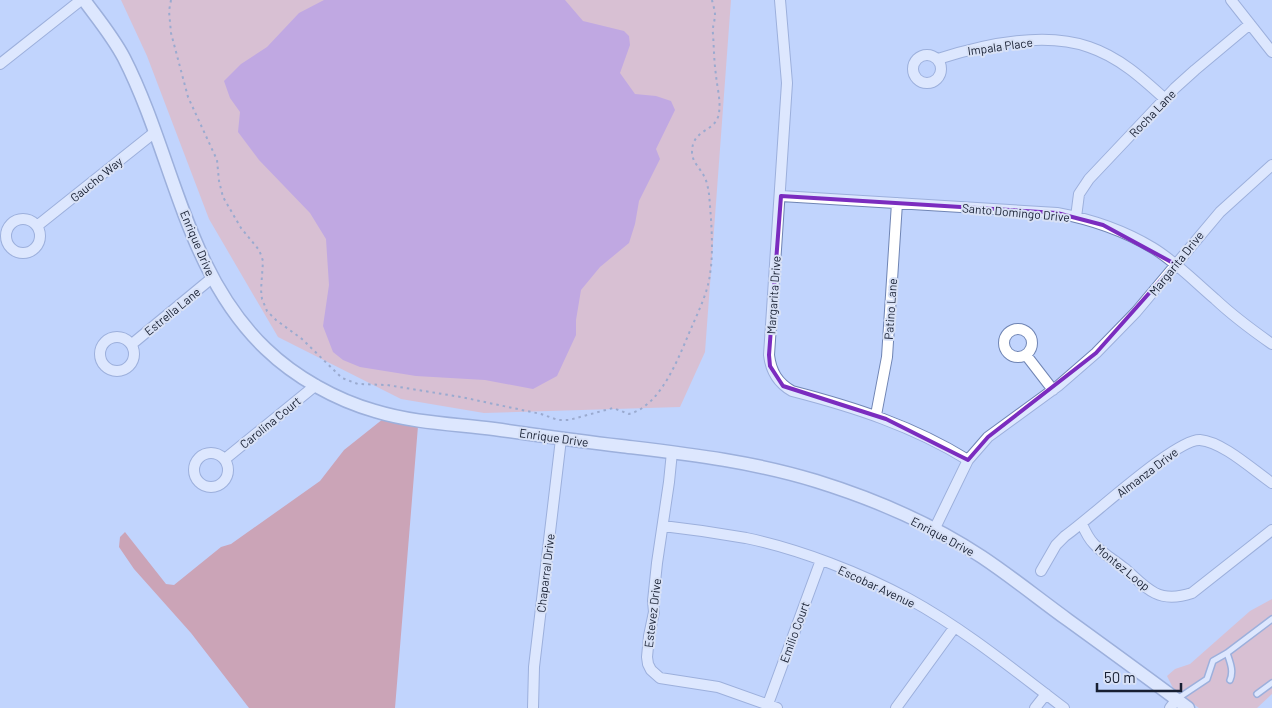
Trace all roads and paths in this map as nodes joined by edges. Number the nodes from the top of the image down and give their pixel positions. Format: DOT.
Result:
graph roads {
  1 [pos="82,0"];
  2 [pos="171,0"];
  3 [pos="712,0"];
  4 [pos="780,0"];
  5 [pos="1231,0"];
  6 [pos="1250,24"];
  7 [pos="1272,52"];
  8 [pos="938,59"];
  9 [pos="0,64"];
  10 [pos="1165,99"];
  11 [pos="155,132"];
  12 [pos="1272,165"];
  13 [pos="780,196"];
  14 [pos="897,203"];
  15 [pos="1076,216"];
  16 [pos="37,226"];
  17 [pos="1175,264"];
  18 [pos="212,278"];
  19 [pos="1272,330"];
  20 [pos="1268,342"];
  21 [pos="132,344"];
  22 [pos="1026,355"];
  23 [pos="316,385"];
  24 [pos="1053,390"];
  25 [pos="876,415"];
  26 [pos="561,439"];
  27 [pos="672,452"];
  28 [pos="225,460"];
  29 [pos="968,460"];
  30 [pos="1272,483"];
  31 [pos="1082,524"];
  32 [pos="663,526"];
  33 [pos="934,530"];
  34 [pos="1272,530"];
  35 [pos="821,560"];
  36 [pos="1041,571"];
  37 [pos="1272,620"];
  38 [pos="954,628"];
  39 [pos="1227,653"];
  40 [pos="1230,680"];
  41 [pos="1272,683"];
  42 [pos="1046,694"];
  43 [pos="1257,694"];
  44 [pos="1173,704"];
  45 [pos="773,706"];
  46 [pos="533,708"];
  47 [pos="896,708"];
  48 [pos="1035,708"];
  49 [pos="1064,708"];
  50 [pos="1188,708"];
  1 -- 9 [label="street"];
  1 -- 11 [label="street, Enrique Drive"];
  2 -- 3 [label="path"];
  4 -- 13 [label="street, Margarita Drive"];
  5 -- 6 [label="street"];
  6 -- 7 [label="street"];
  6 -- 10 [label="street, Rocha Lane"];
  8 -- 10 [label="street, Impala Place"];
  10 -- 15 [label="street, Rocha Lane"];
  11 -- 16 [label="street, Gaucho Way"];
  11 -- 18 [label="street, Enrique Drive"];
  12 -- 17 [label="street, Margarita Drive"];
  13 -- 14 [label="street, Santo Domingo Drive"];
  13 -- 25 [label="street, Margarita Drive"];
  14 -- 15 [label="street, Santo Domingo Drive"];
  14 -- 25 [label="street, Patino Lane"];
  15 -- 17 [label="street, Santo Domingo Drive"];
  17 -- 20 [label="street, Santo Domingo Drive"];
  17 -- 24 [label="street, Margarita Drive"];
  18 -- 21 [label="street, Estrella Lane"];
  18 -- 23 [label="street, Enrique Drive"];
  19 -- 20 [label="street"];
  22 -- 24 [label="street"];
  23 -- 26 [label="street, Enrique Drive"];
  23 -- 28 [label="street, Carolina Court"];
  24 -- 29 [label="street, Margarita Drive"];
  25 -- 29 [label="street, Margarita Drive"];
  26 -- 27 [label="street, Enrique Drive"];
  26 -- 46 [label="street, Chaparral Drive"];
  27 -- 32 [label="street, Estevez Drive"];
  27 -- 33 [label="street, Enrique Drive"];
  29 -- 33 [label="street, Margarita Drive"];
  30 -- 31 [label="street, Almanza Drive"];
  31 -- 34 [label="street, Montez Loop"];
  31 -- 36 [label="street, Almanza Drive"];
  32 -- 35 [label="street, Escobar Avenue"];
  32 -- 45 [label="street, Estevez Drive"];
  33 -- 44 [label="street, Enrique Drive"];
  35 -- 38 [label="street, Escobar Avenue"];
  35 -- 45 [label="street, Emilio Court"];
  37 -- 39 [label="lane"];
  38 -- 42 [label="street, Escobar Avenue"];
  38 -- 47 [label="street"];
  39 -- 40 [label="lane"];
  39 -- 44 [label="lane"];
  41 -- 43 [label="lane"];
  42 -- 48 [label="street"];
  42 -- 49 [label="street, Escobar Avenue"];
  44 -- 50 [label="street, Enrique Drive"];
}
